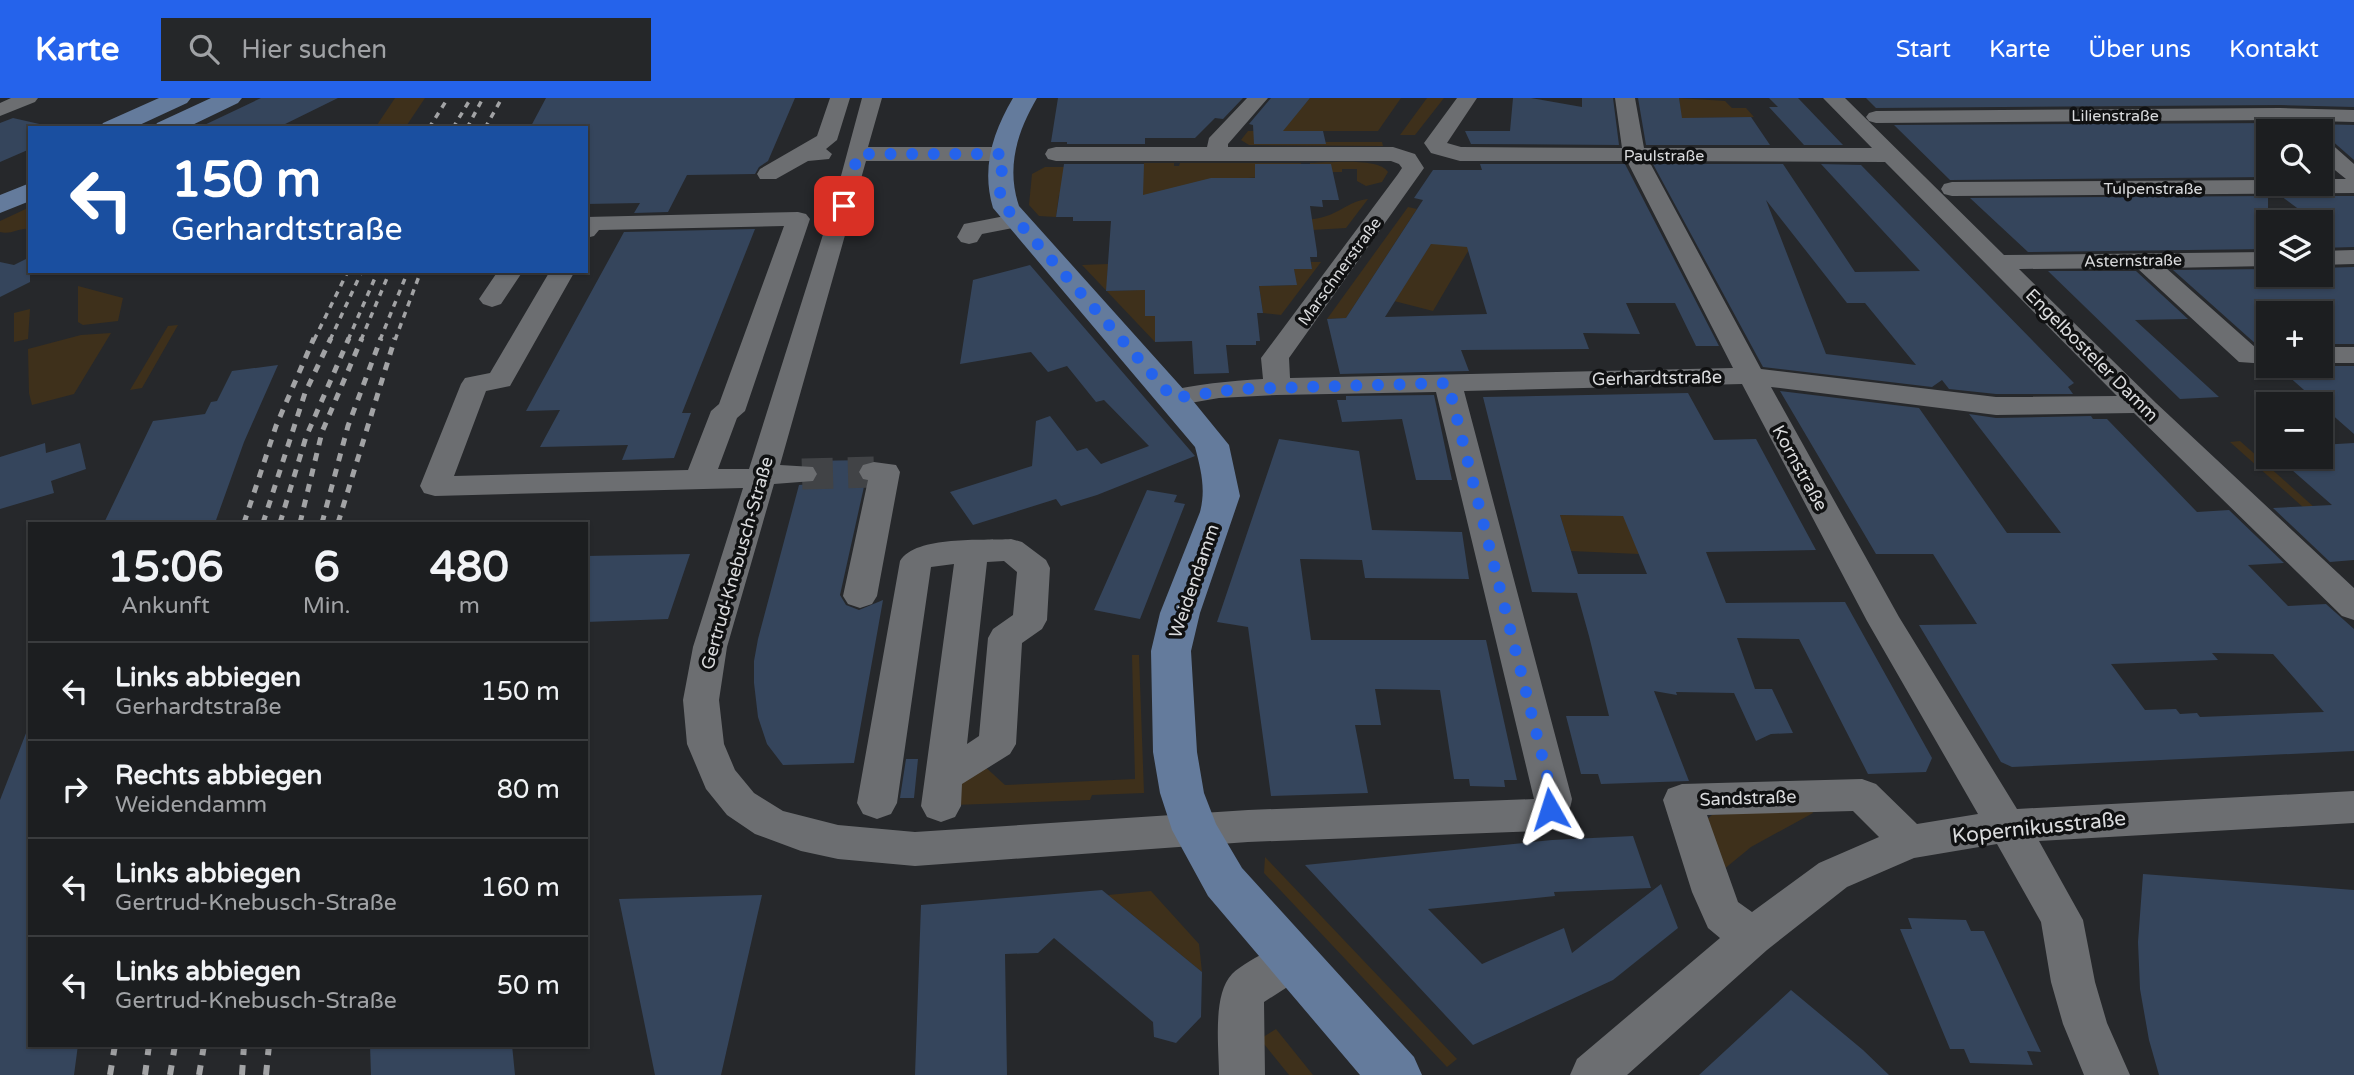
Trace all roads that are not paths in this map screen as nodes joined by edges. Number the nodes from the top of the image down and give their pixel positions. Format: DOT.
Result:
graph roads {
  1 [pos="29,98"];
  2 [pos="179,98"];
  3 [pos="230,98"];
  4 [pos="840,98"];
  5 [pos="872,98"];
  6 [pos="1025,98"];
  7 [pos="1258,98"];
  8 [pos="1467,98"];
  9 [pos="1625,98"];
  10 [pos="1833,98"];
  11 [pos="2257,98"];
  12 [pos="0,110"];
  13 [pos="2280,114"];
  14 [pos="2354,116"];
  15 [pos="1876,117"];
  16 [pos="2287,119"];
  17 [pos="116,126"];
  18 [pos="170,126"];
  19 [pos="1439,148"];
  20 [pos="828,154"];
  21 [pos="1003,154"];
  22 [pos="1056,154"];
  23 [pos="1218,154"];
  24 [pos="1635,155"];
  25 [pos="1891,155"];
  26 [pos="2333,157"];
  27 [pos="1406,159"];
  28 [pos="28,166"];
  29 [pos="768,174"];
  30 [pos="2354,175"];
  31 [pos="0,179"];
  32 [pos="2354,186"];
  33 [pos="1963,189"];
  34 [pos="28,192"];
  35 [pos="0,205"];
  36 [pos="1015,220"];
  37 [pos="588,225"];
  38 [pos="969,237"];
  39 [pos="2354,257"];
  40 [pos="2333,258"];
  41 [pos="2256,259"];
  42 [pos="2143,260"];
  43 [pos="1999,262"];
  44 [pos="509,273"];
  45 [pos="562,273"];
  46 [pos="492,299"];
  47 [pos="2333,355"];
  48 [pos="2354,355"];
  49 [pos="2256,358"];
  50 [pos="1750,376"];
  51 [pos="1448,383"];
  52 [pos="1277,387"];
  53 [pos="1173,398"];
  54 [pos="2141,404"];
  55 [pos="874,472"];
  56 [pos="802,474"];
  57 [pos="762,476"];
  58 [pos="699,480"];
  59 [pos="972,552"];
  60 [pos="860,597"];
  61 [pos="2354,608"];
  62 [pos="877,803"];
  63 [pos="2354,807"];
  64 [pos="2007,826"];
  65 [pos="1195,831"];
  66 [pos="1909,842"];
  67 [pos="1752,937"];
  68 [pos="1294,959"];
  69 [pos="1241,1075"];
  70 [pos="1395,1075"];
  71 [pos="1593,1075"];
  72 [pos="2107,1075"];
  1 -- 12 [label="street"];
  2 -- 17 [label="main road"];
  3 -- 18 [label="main road"];
  4 -- 20 [label="street"];
  5 -- 20 [label="street, Gertrud-Knebusch-Straße"];
  6 -- 21 [label="main road, Weidendamm"];
  7 -- 23 [label="street"];
  8 -- 19 [label="street"];
  9 -- 24 [label="street, Kornstraße"];
  10 -- 25 [label="street, Engelbosteler Damm"];
  11 -- 13 [label="street"];
  13 -- 14 [label="street, Lilienstraße"];
  13 -- 15 [label="street, Lilienstraße"];
  13 -- 16 [label="street"];
  19 -- 24 [label="street, Paulstraße"];
  19 -- 27 [label="street"];
  20 -- 21 [label="street"];
  20 -- 29 [label="street"];
  20 -- 57 [label="street, Gertrud-Knebusch-Straße"];
  21 -- 36 [label="main road, Weidendamm"];
  22 -- 23 [label="street"];
  23 -- 27 [label="street"];
  24 -- 25 [label="street, Paulstraße"];
  24 -- 50 [label="street, Kornstraße"];
  25 -- 43 [label="street, Engelbosteler Damm"];
  26 -- 30 [label="street"];
  27 -- 52 [label="street, Marschnerstraße"];
  28 -- 31 [label="main road"];
  32 -- 33 [label="street, Tulpenstraße"];
  34 -- 35 [label="main road"];
  36 -- 38 [label="street"];
  36 -- 53 [label="main road, Weidendamm"];
  37 -- 58 [label="street"];
  39 -- 40 [label="street"];
  41 -- 42 [label="street, Asternstraße"];
  42 -- 43 [label="street, Asternstraße"];
  42 -- 49 [label="street"];
  43 -- 54 [label="street, Engelbosteler Damm"];
  44 -- 46 [label="street"];
  45 -- 58 [label="street"];
  47 -- 48 [label="street"];
  50 -- 51 [label="street, Gerhardtstraße"];
  50 -- 54 [label="street, Gerhardtstraße"];
  50 -- 64 [label="street, Kornstraße"];
  51 -- 52 [label="street, Gerhardtstraße"];
  51 -- 65 [label="street"];
  52 -- 53 [label="street, Gerhardtstraße"];
  53 -- 65 [label="main road, Weidendamm"];
  54 -- 61 [label="street, Engelbosteler Damm"];
  55 -- 60 [label="street"];
  56 -- 57 [label="street"];
  57 -- 58 [label="street"];
  57 -- 65 [label="street, Gertrud-Knebusch-Straße"];
  59 -- 59 [label="street"];
  59 -- 62 [label="street"];
  63 -- 64 [label="street, Kopernikusstraße"];
  64 -- 66 [label="street, Kopernikusstraße"];
  64 -- 72 [label="street, Kornstraße"];
  65 -- 68 [label="main road, Weidendamm"];
  66 -- 67 [label="street, Kopernikusstraße"];
  66 -- 67 [label="street, Sandstraße"];
  67 -- 71 [label="street, Kopernikusstraße"];
  68 -- 69 [label="street"];
  68 -- 70 [label="main road, Weidendamm"];
}
